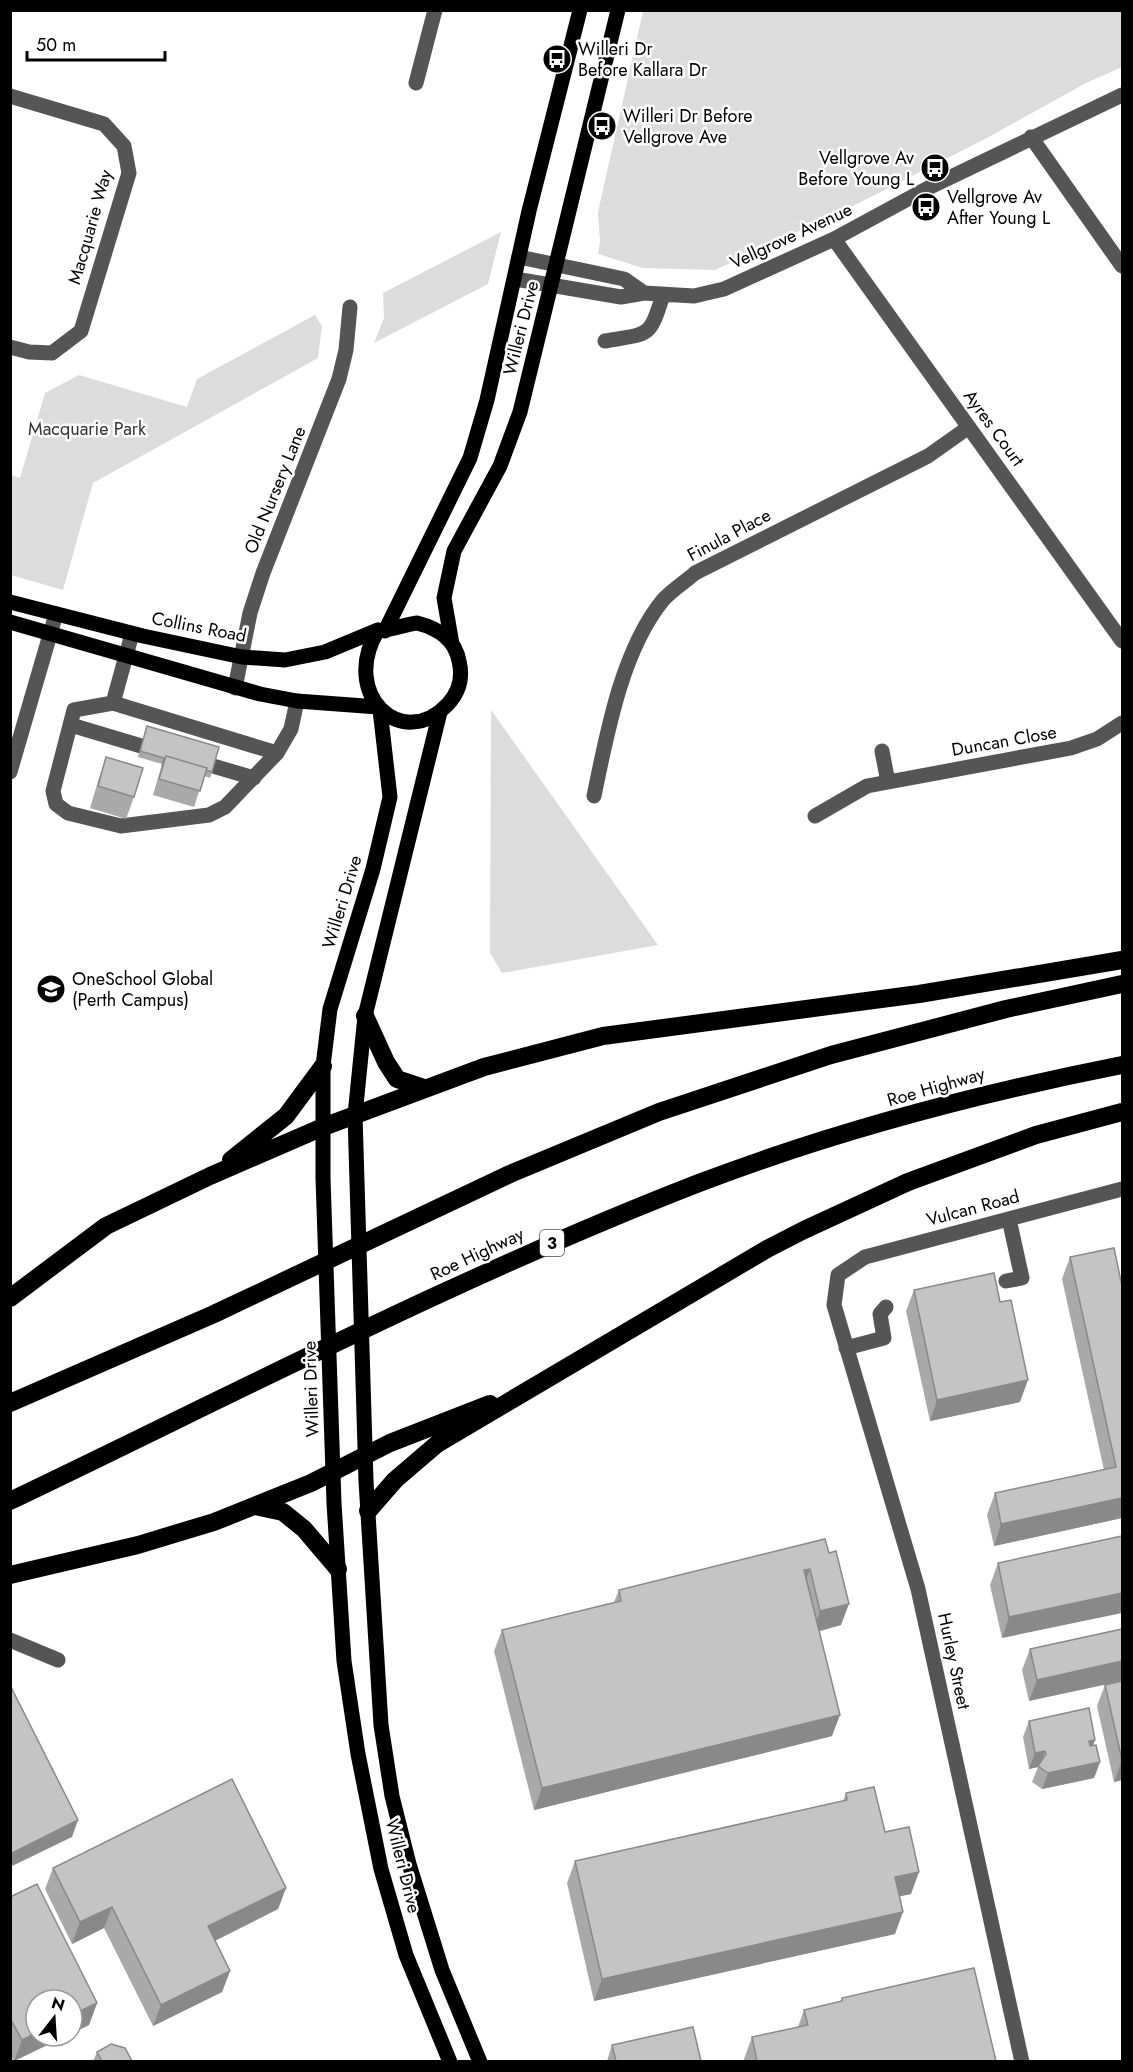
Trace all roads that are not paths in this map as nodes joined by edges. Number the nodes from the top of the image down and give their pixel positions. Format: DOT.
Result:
graph roads {
  1 [pos="435,10"];
  2 [pos="580,10"];
  3 [pos="618,10"];
  4 [pos="416,83"];
  5 [pos="1122,95"];
  6 [pos="10,96"];
  7 [pos="1031,137"];
  8 [pos="834,239"];
  9 [pos="519,257"];
  10 [pos="556,265"];
  11 [pos="1122,266"];
  12 [pos="515,279"];
  13 [pos="552,286"];
  14 [pos="644,293"];
  15 [pos="663,295"];
  16 [pos="350,307"];
  17 [pos="605,341"];
  18 [pos="10,346"];
  19 [pos="969,427"];
  20 [pos="10,602"];
  21 [pos="56,614"];
  22 [pos="10,622"];
  23 [pos="382,630"];
  24 [pos="51,633"];
  25 [pos="132,634"];
  26 [pos="1122,640"];
  27 [pos="452,644"];
  28 [pos="126,656"];
  29 [pos="242,657"];
  30 [pos="235,688"];
  31 [pos="297,701"];
  32 [pos="113,703"];
  33 [pos="379,708"];
  34 [pos="440,712"];
  35 [pos="1122,723"];
  36 [pos="71,725"];
  37 [pos="882,751"];
  38 [pos="277,753"];
  39 [pos="10,772"];
  40 [pos="254,778"];
  41 [pos="888,782"];
  42 [pos="594,796"];
  43 [pos="815,816"];
  44 [pos="1122,960"];
  45 [pos="1122,984"];
  46 [pos="364,1016"];
  47 [pos="1122,1065"];
  48 [pos="323,1066"];
  49 [pos="424,1088"];
  50 [pos="1122,1112"];
  51 [pos="355,1115"];
  52 [pos="323,1127"];
  53 [pos="210,1176"];
  54 [pos="1122,1190"];
  55 [pos="1009,1219"];
  56 [pos="838,1275"];
  57 [pos="1006,1281"];
  58 [pos="10,1298"];
  59 [pos="886,1307"];
  60 [pos="846,1348"];
  61 [pos="540,1385"];
  62 [pos="10,1403"];
  63 [pos="366,1455"];
  64 [pos="333,1472"];
  65 [pos="10,1501"];
  66 [pos="255,1506"];
  67 [pos="368,1512"];
  68 [pos="338,1569"];
  69 [pos="10,1575"];
  70 [pos="10,1640"];
  71 [pos="58,1660"];
  72 [pos="450,2061"];
  73 [pos="480,2061"];
  74 [pos="1022,2061"];
  1 -- 4 [label="street"];
  2 -- 9 [label="main road, Willeri Drive"];
  3 -- 10 [label="main road, Willeri Drive"];
  5 -- 7 [label="street, Vellgrove Avenue"];
  6 -- 18 [label="street, Macquarie Way"];
  7 -- 8 [label="street, Vellgrove Avenue"];
  7 -- 11 [label="street"];
  8 -- 15 [label="street, Vellgrove Avenue"];
  8 -- 19 [label="street, Ayres Court"];
  9 -- 10 [label="street, Vellgrove Avenue"];
  9 -- 12 [label="main road, Willeri Drive"];
  10 -- 13 [label="main road, Willeri Drive"];
  10 -- 14 [label="street, Vellgrove Avenue"];
  12 -- 13 [label="street, Vellgrove Avenue"];
  12 -- 23 [label="main road, Willeri Drive"];
  13 -- 14 [label="street, Vellgrove Avenue"];
  13 -- 27 [label="main road, Willeri Drive"];
  14 -- 15 [label="street, Vellgrove Avenue"];
  15 -- 17 [label="street"];
  16 -- 29 [label="street, Old Nursery Lane"];
  19 -- 26 [label="street, Ayres Court"];
  19 -- 42 [label="street, Finula Place"];
  20 -- 21 [label="main road, Collins Road"];
  21 -- 24 [label="street"];
  21 -- 25 [label="main road, Collins Road"];
  22 -- 24 [label="main road"];
  23 -- 27 [label="main road"];
  23 -- 29 [label="main road, Collins Road"];
  23 -- 33 [label="main road, Willeri Drive"];
  24 -- 28 [label="main road"];
  24 -- 39 [label="street"];
  25 -- 28 [label="street"];
  25 -- 29 [label="main road, Collins Road"];
  27 -- 34 [label="main road, Willeri Drive"];
  28 -- 30 [label="main road"];
  28 -- 32 [label="street"];
  29 -- 30 [label="street, Old Nursery Lane"];
  30 -- 31 [label="main road"];
  31 -- 33 [label="main road"];
  31 -- 38 [label="street"];
  32 -- 36 [label="street"];
  32 -- 38 [label="street"];
  33 -- 34 [label="main road"];
  33 -- 48 [label="main road, Willeri Drive"];
  34 -- 46 [label="main road, Willeri Drive"];
  35 -- 41 [label="street, Duncan Close"];
  36 -- 40 [label="street"];
  36 -- 40 [label="street"];
  37 -- 41 [label="street"];
  38 -- 40 [label="street"];
  41 -- 43 [label="street, Duncan Close"];
  44 -- 49 [label="highway"];
  45 -- 62 [label="highway"];
  46 -- 49 [label="highway"];
  46 -- 51 [label="main road, Willeri Drive"];
  47 -- 65 [label="highway, Roe Highway / 3"];
  48 -- 52 [label="main road, Willeri Drive"];
  48 -- 53 [label="highway"];
  49 -- 51 [label="highway"];
  50 -- 61 [label="highway"];
  51 -- 52 [label="highway"];
  51 -- 63 [label="main road, Willeri Drive"];
  52 -- 53 [label="highway"];
  52 -- 64 [label="main road, Willeri Drive"];
  53 -- 58 [label="highway"];
  54 -- 55 [label="street, Vulcan Road"];
  55 -- 56 [label="street, Vulcan Road"];
  55 -- 57 [label="street"];
  56 -- 60 [label="street, Hurley Street"];
  59 -- 60 [label="street"];
  60 -- 74 [label="street, Hurley Street"];
  61 -- 63 [label="highway"];
  61 -- 67 [label="highway"];
  63 -- 64 [label="highway"];
  63 -- 67 [label="main road, Willeri Drive"];
  64 -- 66 [label="highway"];
  64 -- 68 [label="main road, Willeri Drive"];
  66 -- 68 [label="highway"];
  66 -- 69 [label="highway"];
  67 -- 73 [label="main road, Willeri Drive"];
  68 -- 72 [label="main road, Willeri Drive"];
  70 -- 71 [label="street"];
}
